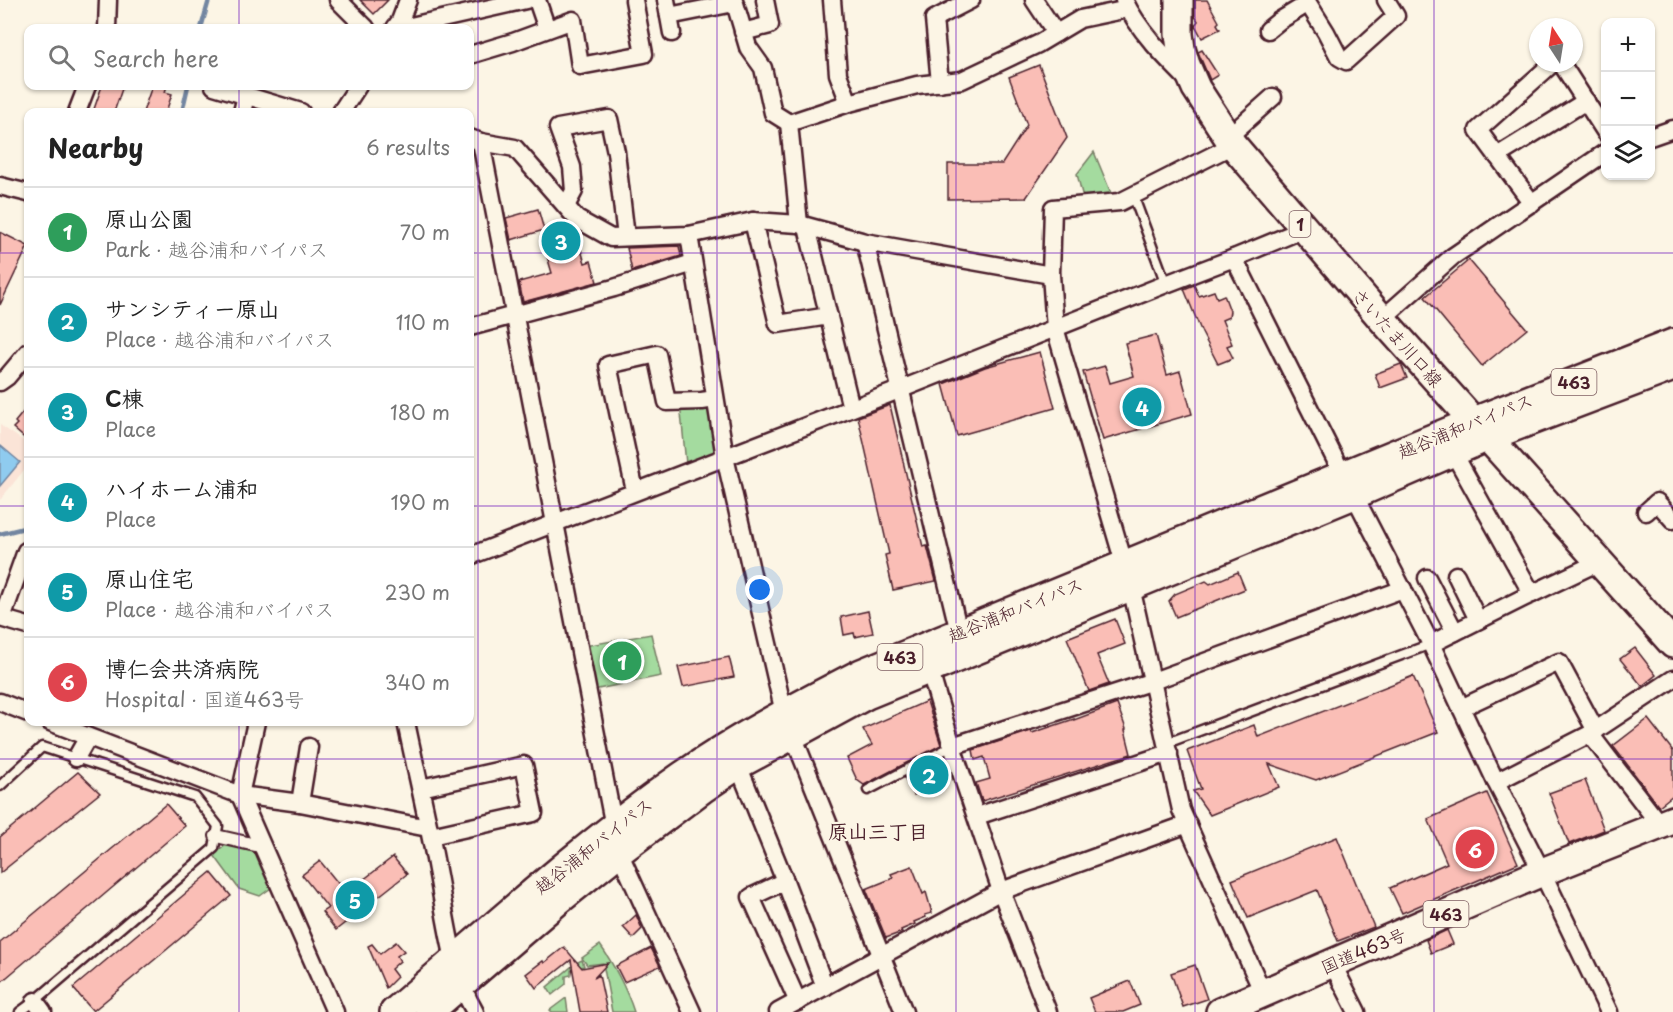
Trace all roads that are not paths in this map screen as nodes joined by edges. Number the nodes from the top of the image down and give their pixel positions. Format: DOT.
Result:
graph roads {
  1 [pos="108,0"];
  2 [pos="338,0"];
  3 [pos="408,0"];
  4 [pos="526,0"];
  5 [pos="537,0"];
  6 [pos="634,0"];
  7 [pos="765,0"];
  8 [pos="832,0"];
  9 [pos="971,0"];
  10 [pos="1034,0"];
  11 [pos="1179,0"];
  12 [pos="1386,0"];
  13 [pos="734,1"];
  14 [pos="1306,2"];
  15 [pos="1126,4"];
  16 [pos="669,16"];
  17 [pos="107,24"];
  18 [pos="362,24"];
  19 [pos="398,24"];
  20 [pos="420,24"];
  21 [pos="547,29"];
  22 [pos="1268,30"];
  23 [pos="743,32"];
  24 [pos="1056,33"];
  25 [pos="474,54"];
  26 [pos="1543,72"];
  27 [pos="1567,72"];
  28 [pos="940,83"];
  29 [pos="1196,88"];
  30 [pos="85,90"];
  31 [pos="227,90"];
  32 [pos="355,90"];
  33 [pos="246,96"];
  34 [pos="1273,97"];
  35 [pos="1586,101"];
  36 [pos="849,103"];
  37 [pos="79,108"];
  38 [pos="243,108"];
  39 [pos="287,108"];
  40 [pos="344,108"];
  41 [pos="789,123"];
  42 [pos="1601,126"];
  43 [pos="1673,129"];
  44 [pos="1655,134"];
  45 [pos="475,140"];
  46 [pos="1231,141"];
  47 [pos="1601,155"];
  48 [pos="1497,156"];
  49 [pos="0,186"];
  50 [pos="24,192"];
  51 [pos="1133,195"];
  52 [pos="1532,203"];
  53 [pos="566,206"];
  54 [pos="753,221"];
  55 [pos="803,225"];
  56 [pos="1304,229"];
  57 [pos="689,236"];
  58 [pos="626,237"];
  59 [pos="865,242"];
  60 [pos="1234,258"];
  61 [pos="693,263"];
  62 [pos="1051,275"];
  63 [pos="1166,284"];
  64 [pos="515,314"];
  65 [pos="829,316"];
  66 [pos="1382,319"];
  67 [pos="474,326"];
  68 [pos="1055,328"];
  69 [pos="1673,342"];
  70 [pos="24,357"];
  71 [pos="1673,367"];
  72 [pos="0,382"];
  73 [pos="899,390"];
  74 [pos="715,399"];
  75 [pos="851,408"];
  76 [pos="1481,429"];
  77 [pos="1453,452"];
  78 [pos="725,457"];
  79 [pos="1349,485"];
  80 [pos="635,491"];
  81 [pos="1646,512"];
  82 [pos="1673,520"];
  83 [pos="556,521"];
  84 [pos="474,554"];
  85 [pos="24,556"];
  86 [pos="1599,562"];
  87 [pos="1456,575"];
  88 [pos="1128,576"];
  89 [pos="1427,578"];
  90 [pos="1403,589"];
  91 [pos="1532,594"];
  92 [pos="1,618"];
  93 [pos="1478,620"];
  94 [pos="24,625"];
  95 [pos="959,632"];
  96 [pos="1455,632"];
  97 [pos="1431,644"];
  98 [pos="1673,644"];
  99 [pos="928,668"];
  100 [pos="1673,679"];
  101 [pos="1153,681"];
  102 [pos="2,704"];
  103 [pos="1461,708"];
  104 [pos="24,712"];
  105 [pos="788,724"];
  106 [pos="60,726"];
  107 [pos="255,726"];
  108 [pos="407,726"];
  109 [pos="1593,732"];
  110 [pos="88,737"];
  111 [pos="309,747"];
  112 [pos="952,747"];
  113 [pos="1168,748"];
  114 [pos="76,758"];
  115 [pos="738,765"];
  116 [pos="1496,782"];
  117 [pos="0,786"];
  118 [pos="421,788"];
  119 [pos="868,790"];
  120 [pos="240,795"];
  121 [pos="300,803"];
  122 [pos="977,816"];
  123 [pos="1669,823"];
  124 [pos="1188,824"];
  125 [pos="430,832"];
  126 [pos="216,836"];
  127 [pos="617,839"];
  128 [pos="264,847"];
  129 [pos="1542,872"];
  130 [pos="785,881"];
  131 [pos="1001,891"];
  132 [pos="881,957"];
  133 [pos="1332,963"];
  134 [pos="459,972"];
  135 [pos="825,987"];
  136 [pos="1263,993"];
  137 [pos="798,1002"];
  138 [pos="39,1007"];
  139 [pos="1603,1010"];
  140 [pos="20,1012"];
  141 [pos="335,1012"];
  142 [pos="394,1012"];
  143 [pos="429,1012"];
  144 [pos="475,1012"];
  145 [pos="692,1012"];
  146 [pos="778,1012"];
  147 [pos="904,1012"];
  148 [pos="1048,1012"];
  149 [pos="1220,1012"];
  150 [pos="1357,1012"];
  1 -- 17 [label="street"];
  2 -- 18 [label="street"];
  3 -- 19 [label="street"];
  4 -- 20 [label="street"];
  5 -- 21 [label="street"];
  6 -- 21 [label="street"];
  7 -- 23 [label="street"];
  8 -- 36 [label="street"];
  9 -- 28 [label="street"];
  10 -- 24 [label="street"];
  11 -- 29 [label="main road, さいたま川口線 / 1"];
  12 -- 14 [label="street"];
  13 -- 16 [label="street"];
  13 -- 23 [label="street"];
  14 -- 22 [label="street"];
  15 -- 24 [label="street"];
  15 -- 29 [label="street"];
  21 -- 25 [label="street"];
  23 -- 41 [label="street"];
  24 -- 28 [label="street"];
  26 -- 48 [label="street"];
  27 -- 35 [label="street"];
  28 -- 36 [label="street"];
  29 -- 46 [label="main road, さいたま川口線 / 1"];
  30 -- 37 [label="street"];
  31 -- 33 [label="street"];
  32 -- 40 [label="street"];
  33 -- 38 [label="street"];
  33 -- 39 [label="street"];
  34 -- 46 [label="street"];
  35 -- 42 [label="street"];
  35 -- 48 [label="street"];
  36 -- 41 [label="street"];
  41 -- 55 [label="street"];
  43 -- 44 [label="street"];
  45 -- 53 [label="street"];
  45 -- 64 [label="street"];
  46 -- 51 [label="street"];
  46 -- 56 [label="main road, さいたま川口線 / 1"];
  47 -- 52 [label="street"];
  48 -- 52 [label="street"];
  49 -- 50 [label="street"];
  51 -- 62 [label="street"];
  51 -- 63 [label="lane"];
  52 -- 66 [label="street"];
  53 -- 58 [label="street"];
  53 -- 58 [label="street"];
  54 -- 55 [label="street"];
  54 -- 57 [label="street"];
  54 -- 65 [label="street"];
  55 -- 59 [label="street"];
  55 -- 65 [label="street"];
  56 -- 60 [label="street"];
  56 -- 66 [label="main road, さいたま川口線 / 1"];
  57 -- 58 [label="street"];
  57 -- 61 [label="street"];
  59 -- 62 [label="street"];
  59 -- 73 [label="street"];
  60 -- 63 [label="street"];
  60 -- 79 [label="street"];
  61 -- 64 [label="street"];
  61 -- 74 [label="street"];
  62 -- 68 [label="street"];
  63 -- 68 [label="street"];
  64 -- 67 [label="street"];
  64 -- 83 [label="street"];
  65 -- 75 [label="street"];
  66 -- 76 [label="main road, さいたま川口線 / 1"];
  68 -- 73 [label="street"];
  68 -- 88 [label="street"];
  69 -- 76 [label="main road, 越谷浦和バイパス / 463"];
  70 -- 72 [label="street"];
  71 -- 76 [label="main road, 越谷浦和バイパス / 463"];
  73 -- 75 [label="street"];
  73 -- 95 [label="street"];
  74 -- 78 [label="street"];
  74 -- 80 [label="street"];
  75 -- 78 [label="street"];
  76 -- 77 [label="main road, 越谷浦和バイパス / 463"];
  76 -- 79 [label="main road, 越谷浦和バイパス / 463"];
  76 -- 86 [label="main road, さいたま川口線 / 1"];
  77 -- 79 [label="main road, 越谷浦和バイパス / 463"];
  77 -- 91 [label="street"];
  78 -- 80 [label="street"];
  78 -- 105 [label="street"];
  79 -- 88 [label="main road, 越谷浦和バイパス / 463"];
  79 -- 90 [label="street"];
  80 -- 83 [label="street"];
  81 -- 82 [label="street"];
  83 -- 84 [label="street"];
  83 -- 127 [label="street"];
  85 -- 92 [label="street"];
  86 -- 91 [label="street"];
  86 -- 98 [label="main road, さいたま川口線 / 1"];
  87 -- 93 [label="street"];
  88 -- 95 [label="main road, 越谷浦和バイパス / 463"];
  88 -- 99 [label="main road, 越谷浦和バイパス / 463"];
  88 -- 101 [label="street"];
  89 -- 96 [label="street"];
  90 -- 97 [label="street"];
  90 -- 101 [label="street"];
  91 -- 93 [label="street"];
  92 -- 94 [label="street"];
  93 -- 96 [label="street"];
  95 -- 105 [label="main road, 越谷浦和バイパス / 463"];
  96 -- 97 [label="street"];
  97 -- 103 [label="street"];
  97 -- 113 [label="lane"];
  99 -- 105 [label="main road, 越谷浦和バイパス / 463"];
  99 -- 112 [label="street"];
  100 -- 109 [label="street"];
  101 -- 112 [label="street"];
  101 -- 113 [label="street"];
  102 -- 104 [label="street"];
  103 -- 109 [label="street"];
  103 -- 116 [label="street"];
  105 -- 115 [label="main road, 越谷浦和バイパス / 463"];
  105 -- 127 [label="main road, 越谷浦和バイパス / 463"];
  105 -- 132 [label="street"];
  106 -- 110 [label="street"];
  107 -- 120 [label="street"];
  108 -- 118 [label="street"];
  109 -- 116 [label="street"];
  109 -- 123 [label="street"];
  110 -- 114 [label="street"];
  110 -- 120 [label="street"];
  111 -- 121 [label="street"];
  112 -- 119 [label="lane"];
  112 -- 122 [label="street"];
  113 -- 122 [label="street"];
  113 -- 124 [label="street"];
  114 -- 117 [label="lane"];
  114 -- 126 [label="lane"];
  115 -- 127 [label="main road, 越谷浦和バイパス / 463"];
  115 -- 130 [label="street"];
  116 -- 129 [label="street"];
  118 -- 125 [label="street"];
  118 -- 125 [label="street"];
  120 -- 121 [label="street"];
  120 -- 128 [label="street"];
  121 -- 125 [label="street"];
  122 -- 131 [label="street"];
  123 -- 129 [label="main road, 国道463号 / 463"];
  124 -- 131 [label="street"];
  124 -- 136 [label="street"];
  125 -- 134 [label="street"];
  126 -- 128 [label="street"];
  126 -- 138 [label="lane"];
  127 -- 134 [label="main road, 越谷浦和バイパス / 463"];
  127 -- 145 [label="street"];
  128 -- 141 [label="street"];
  129 -- 133 [label="main road, 国道463号 / 463"];
  129 -- 139 [label="street"];
  130 -- 135 [label="street"];
  130 -- 137 [label="street"];
  131 -- 132 [label="street"];
  131 -- 148 [label="street"];
  132 -- 135 [label="street"];
  132 -- 147 [label="street"];
  133 -- 136 [label="main road, 国道463号 / 463"];
  133 -- 150 [label="street"];
  134 -- 142 [label="main road, 越谷浦和バイパス / 463"];
  134 -- 143 [label="main road, 越谷浦和バイパス / 463"];
  134 -- 144 [label="street"];
  135 -- 137 [label="street"];
  136 -- 149 [label="main road, 国道463号 / 463"];
  137 -- 146 [label="street"];
  138 -- 140 [label="lane"];
}
